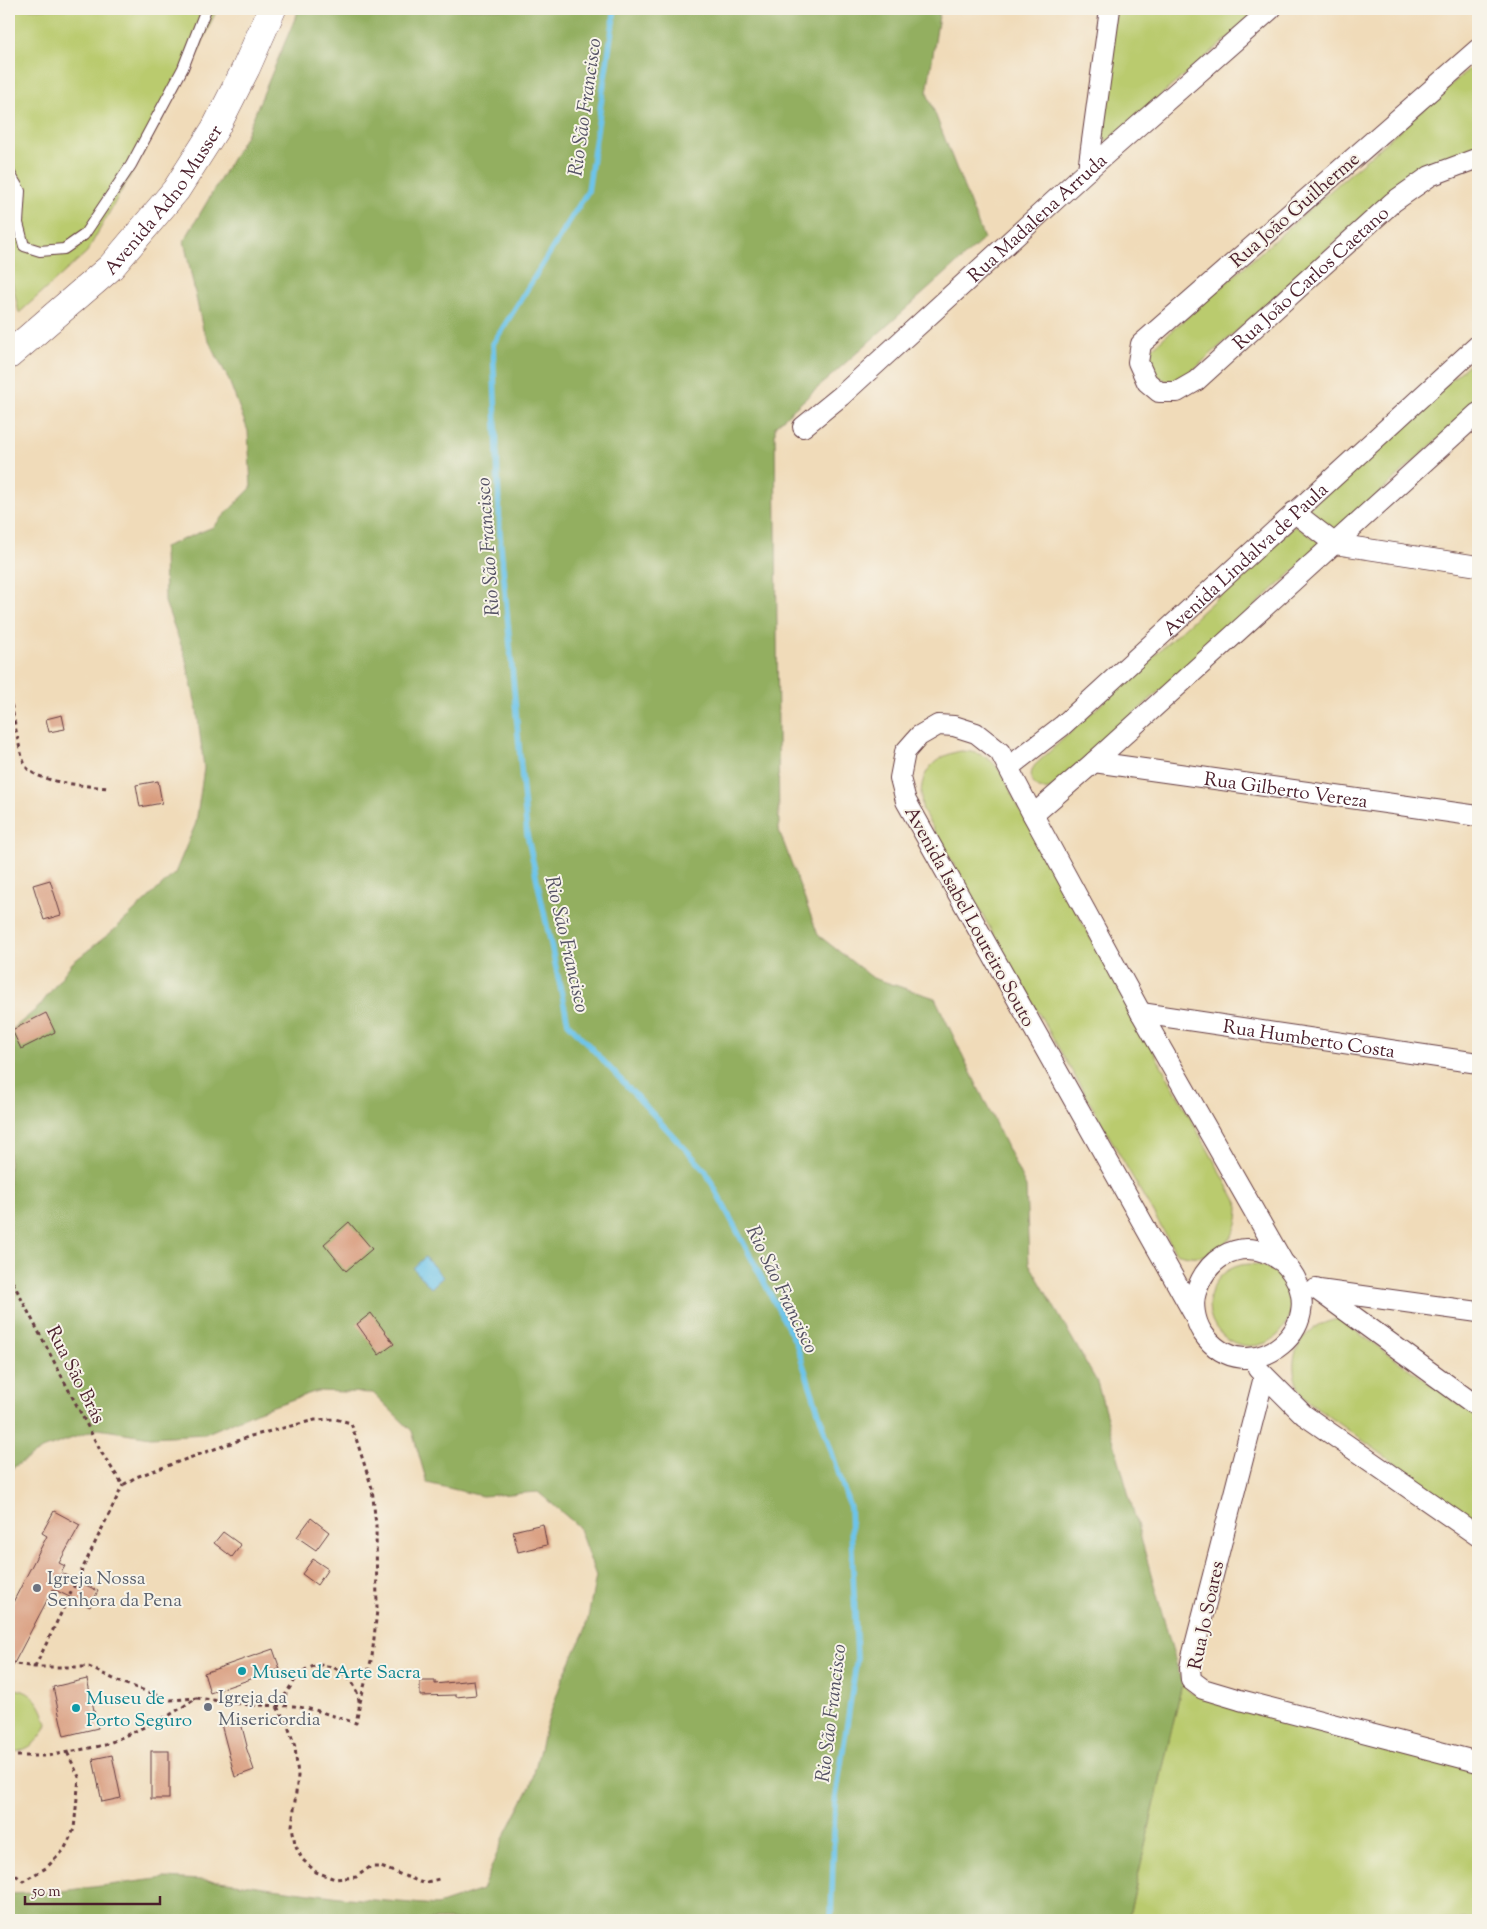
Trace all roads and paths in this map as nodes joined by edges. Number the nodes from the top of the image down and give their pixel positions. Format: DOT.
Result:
graph roads {
  1 [pos="206,9"];
  2 [pos="272,9"];
  3 [pos="1110,9"];
  4 [pos="1271,9"];
  5 [pos="1478,49"];
  6 [pos="1478,158"];
  7 [pos="1088,170"];
  8 [pos="9,172"];
  9 [pos="1478,345"];
  10 [pos="9,355"];
  11 [pos="1147,382"];
  12 [pos="1478,413"];
  13 [pos="803,427"];
  14 [pos="1294,512"];
  15 [pos="1335,544"];
  16 [pos="1478,566"];
  17 [pos="9,689"];
  18 [pos="1094,762"];
  19 [pos="1009,767"];
  20 [pos="108,788"];
  21 [pos="1033,815"];
  22 [pos="1478,816"];
  23 [pos="1141,1013"];
  24 [pos="1478,1063"];
  25 [pos="1283,1262"];
  26 [pos="9,1275"];
  27 [pos="1297,1280"];
  28 [pos="1316,1289"];
  29 [pos="1478,1312"];
  30 [pos="1195,1316"];
  31 [pos="1248,1358"];
  32 [pos="1264,1377"];
  33 [pos="1478,1407"];
  34 [pos="124,1485"];
  35 [pos="1478,1536"];
  36 [pos="9,1663"];
  37 [pos="35,1667"];
  38 [pos="197,1698"];
  39 [pos="359,1706"];
  40 [pos="277,1707"];
  41 [pos="67,1752"];
  42 [pos="9,1756"];
  43 [pos="1478,1762"];
  44 [pos="9,1870"];
  45 [pos="439,1879"];
  1 -- 8 [label="lane"];
  2 -- 10 [label="main road, Avenida Adno Musser"];
  3 -- 7 [label="street"];
  4 -- 7 [label="street, Rua Madalena Arruda"];
  5 -- 11 [label="street, Rua João Guilherme"];
  6 -- 11 [label="street, Rua João Carlos Caetano"];
  7 -- 13 [label="street, Rua Madalena Arruda"];
  9 -- 14 [label="street, Avenida Lindalva de Paula"];
  12 -- 15 [label="street"];
  14 -- 15 [label="street"];
  14 -- 19 [label="street, Avenida Lindalva de Paula"];
  15 -- 16 [label="street"];
  15 -- 18 [label="street"];
  17 -- 20 [label="path"];
  18 -- 21 [label="street"];
  18 -- 22 [label="street, Rua Gilberto Vereza"];
  19 -- 21 [label="street, Avenida Isabel Loureiro Souto"];
  19 -- 30 [label="street, Avenida Isabel Loureiro Souto"];
  21 -- 23 [label="street, Avenida Isabel Loureiro Souto"];
  23 -- 24 [label="street, Rua Humberto Costa"];
  23 -- 25 [label="street, Avenida Isabel Loureiro Souto"];
  25 -- 27 [label="street, Avenida Isabel Loureiro Souto"];
  25 -- 30 [label="street, Avenida Isabel Loureiro Souto"];
  26 -- 34 [label="path, Rua São Brás"];
  27 -- 28 [label="street"];
  27 -- 31 [label="street, Avenida Isabel Loureiro Souto"];
  28 -- 29 [label="street"];
  28 -- 33 [label="street"];
  30 -- 31 [label="street, Avenida Isabel Loureiro Souto"];
  31 -- 32 [label="street"];
  32 -- 35 [label="street"];
  32 -- 43 [label="street, Rua Jo Soares"];
  34 -- 37 [label="path"];
  34 -- 39 [label="path"];
  36 -- 37 [label="path"];
  37 -- 38 [label="path"];
  38 -- 40 [label="path"];
  38 -- 41 [label="path"];
  39 -- 40 [label="path"];
  39 -- 40 [label="path"];
  40 -- 45 [label="path"];
  41 -- 42 [label="path"];
  41 -- 44 [label="path"];
}
